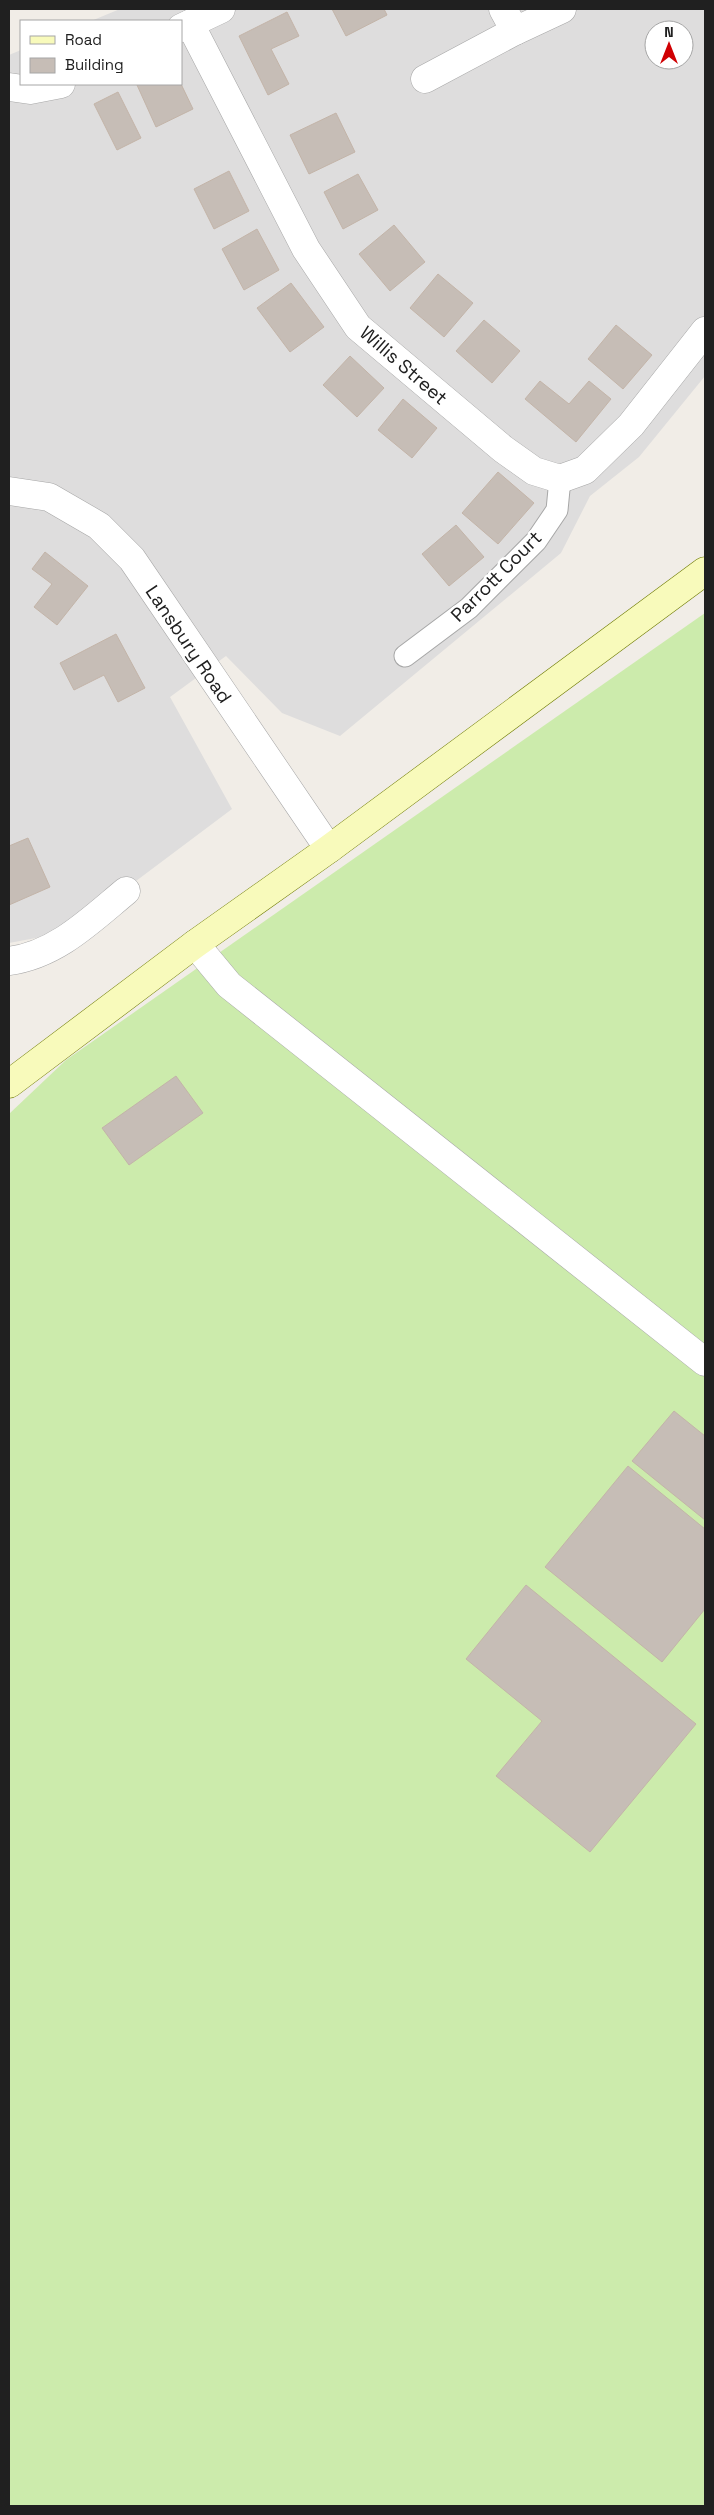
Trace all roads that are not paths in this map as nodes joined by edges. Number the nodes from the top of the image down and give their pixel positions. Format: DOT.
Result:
graph roads {
  1 [pos="221,9"];
  2 [pos="562,9"];
  3 [pos="509,20"];
  4 [pos="186,26"];
  5 [pos="426,79"];
  6 [pos="56,85"];
  7 [pos="9,88"];
  8 [pos="705,331"];
  9 [pos="560,479"];
  10 [pos="9,492"];
  11 [pos="705,571"];
  12 [pos="405,656"];
  13 [pos="329,849"];
  14 [pos="126,890"];
  15 [pos="195,944"];
  16 [pos="9,961"];
  17 [pos="9,1084"];
  18 [pos="705,1362"];
  1 -- 4 [label="street, Willis Street"];
  2 -- 3 [label="street"];
  3 -- 5 [label="street"];
  4 -- 9 [label="street, Willis Street"];
  6 -- 7 [label="street"];
  8 -- 9 [label="street"];
  9 -- 12 [label="lane, Parrott Court"];
  10 -- 13 [label="street, Lansbury Road"];
  11 -- 13 [label="street"];
  13 -- 15 [label="street"];
  14 -- 16 [label="street"];
  15 -- 17 [label="street"];
  15 -- 18 [label="street"];
}
